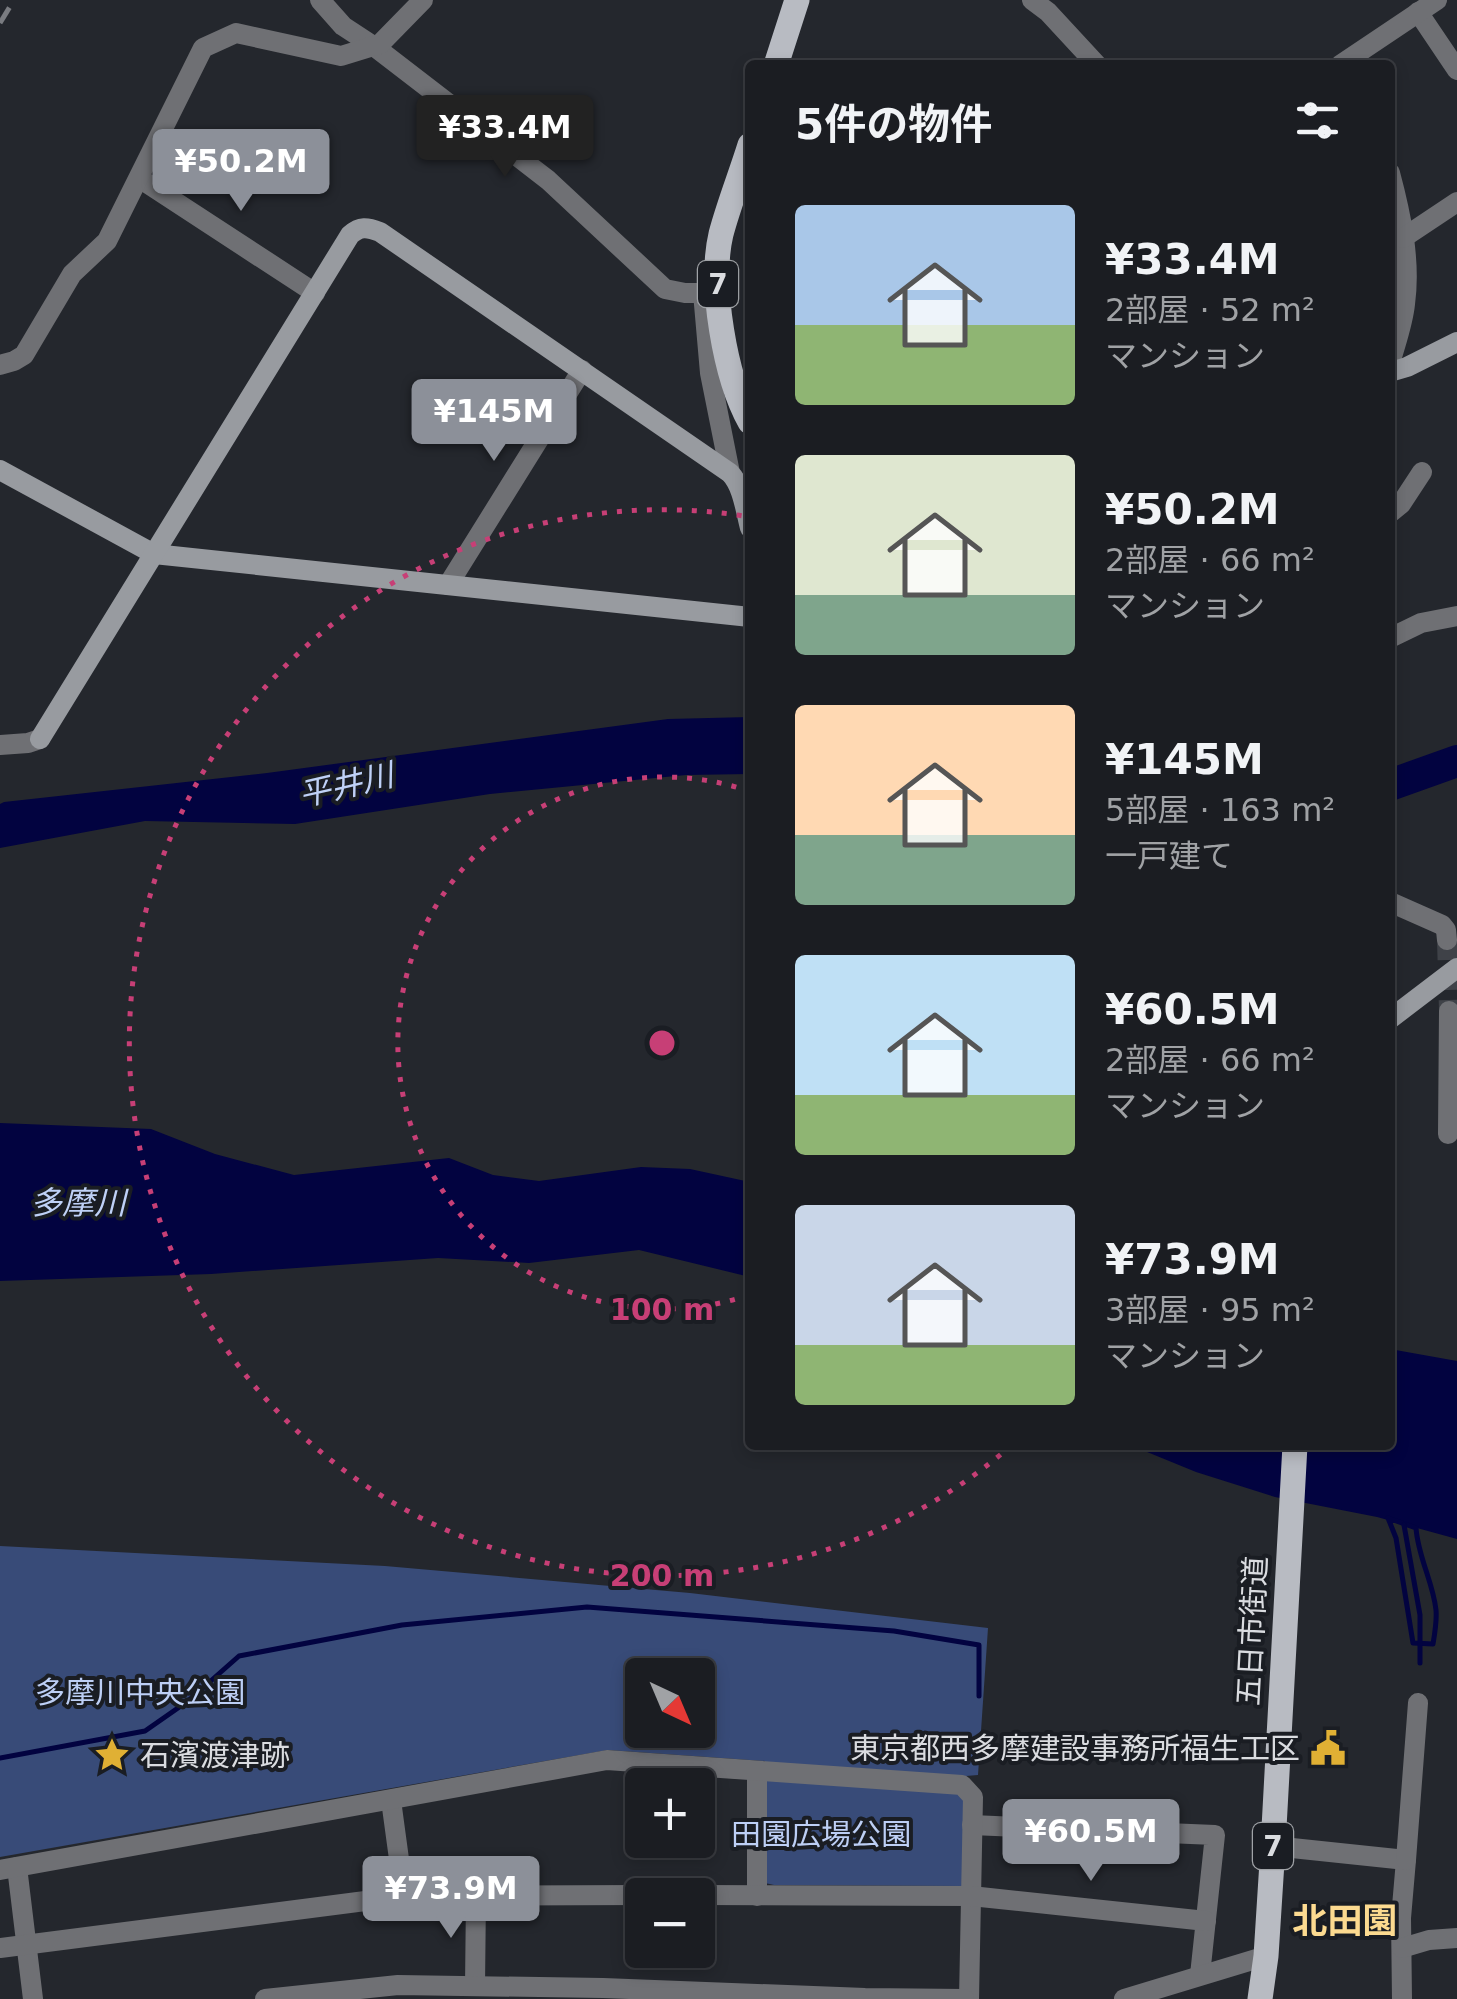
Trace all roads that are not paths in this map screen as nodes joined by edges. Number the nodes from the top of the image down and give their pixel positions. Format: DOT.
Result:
graph roads {
  1 [pos="320,0"];
  2 [pos="424,0"];
  3 [pos="797,0"];
  4 [pos="1032,0"];
  5 [pos="1436,0"];
  6 [pos="1418,12"];
  7 [pos="375,46"];
  8 [pos="778,60"];
  9 [pos="1092,60"];
  10 [pos="1351,60"];
  11 [pos="1457,70"];
  12 [pos="745,160"];
  13 [pos="139,178"];
  14 [pos="1395,194"];
  15 [pos="1457,202"];
  16 [pos="1403,238"];
  17 [pos="315,293"];
  18 [pos="710,293"];
  19 [pos="1457,342"];
  20 [pos="1395,345"];
  21 [pos="0,366"];
  22 [pos="582,370"];
  23 [pos="1395,371"];
  24 [pos="745,412"];
  25 [pos="1422,472"];
  26 [pos="1,473"];
  27 [pos="730,473"];
  28 [pos="745,509"];
  29 [pos="1395,509"];
  30 [pos="154,554"];
  31 [pos="448,586"];
  32 [pos="1457,616"];
  33 [pos="745,617"];
  34 [pos="1395,636"];
  35 [pos="0,745"];
  36 [pos="1395,905"];
  37 [pos="1444,932"];
  38 [pos="1457,968"];
  39 [pos="1449,1011"];
  40 [pos="1395,1015"];
  41 [pos="1453,1091"];
  42 [pos="1448,1134"];
  43 [pos="1295,1450"];
  44 [pos="1418,1703"];
  45 [pos="757,1771"];
  46 [pos="391,1800"];
  47 [pos="972,1824"];
  48 [pos="1273,1846"];
  49 [pos="1406,1860"];
  50 [pos="7,1869"];
  51 [pos="625,1895"];
  52 [pos="715,1895"];
  53 [pos="404,1896"];
  54 [pos="476,1896"];
  55 [pos="757,1896"];
  56 [pos="971,1896"];
  57 [pos="1206,1922"];
  58 [pos="1457,1938"];
  59 [pos="13,1946"];
  60 [pos="1402,1948"];
  61 [pos="1266,1956"];
  62 [pos="1200,1975"];
  63 [pos="475,1986"];
  64 [pos="20,1999"];
  65 [pos="33,1999"];
  66 [pos="265,1999"];
  67 [pos="966,1999"];
  68 [pos="1124,1999"];
  69 [pos="1260,1999"];
  70 [pos="1402,1999"];
  1 -- 7 [label="street"];
  2 -- 7 [label="street"];
  3 -- 8 [label="main road"];
  4 -- 9 [label="street"];
  5 -- 6 [label="street"];
  6 -- 10 [label="street"];
  6 -- 11 [label="street"];
  7 -- 13 [label="street"];
  7 -- 18 [label="street"];
  12 -- 18 [label="main road, 7"];
  13 -- 17 [label="street"];
  13 -- 21 [label="street"];
  14 -- 16 [label="street"];
  15 -- 16 [label="street"];
  16 -- 20 [label="street"];
  17 -- 22 [label="street"];
  17 -- 30 [label="street"];
  18 -- 24 [label="main road, 7"];
  18 -- 27 [label="street"];
  19 -- 23 [label="street"];
  22 -- 27 [label="street"];
  22 -- 31 [label="street"];
  25 -- 29 [label="street"];
  26 -- 30 [label="street"];
  27 -- 28 [label="street"];
  30 -- 31 [label="street"];
  30 -- 35 [label="street"];
  31 -- 33 [label="street"];
  32 -- 34 [label="street"];
  36 -- 37 [label="street"];
  38 -- 40 [label="street"];
  39 -- 41 [label="street"];
  41 -- 42 [label="street"];
  43 -- 48 [label="main road, 五日市街道 / 7"];
  44 -- 49 [label="street"];
  45 -- 46 [label="street"];
  45 -- 47 [label="street"];
  45 -- 55 [label="street"];
  46 -- 50 [label="street"];
  46 -- 53 [label="street"];
  47 -- 56 [label="street"];
  47 -- 57 [label="street"];
  48 -- 49 [label="street"];
  48 -- 61 [label="main road, 五日市街道 / 7"];
  49 -- 60 [label="street"];
  50 -- 59 [label="street"];
  51 -- 54 [label="street"];
  52 -- 55 [label="street"];
  53 -- 54 [label="street"];
  53 -- 59 [label="street"];
  54 -- 63 [label="street"];
  55 -- 56 [label="street"];
  56 -- 57 [label="street"];
  56 -- 67 [label="street"];
  57 -- 62 [label="street"];
  58 -- 60 [label="street"];
  59 -- 64 [label="street"];
  59 -- 65 [label="street"];
  60 -- 70 [label="street"];
  61 -- 62 [label="street"];
  61 -- 69 [label="main road, 五日市街道 / 7"];
  62 -- 68 [label="street"];
  63 -- 66 [label="street"];
  63 -- 67 [label="street"];
}
